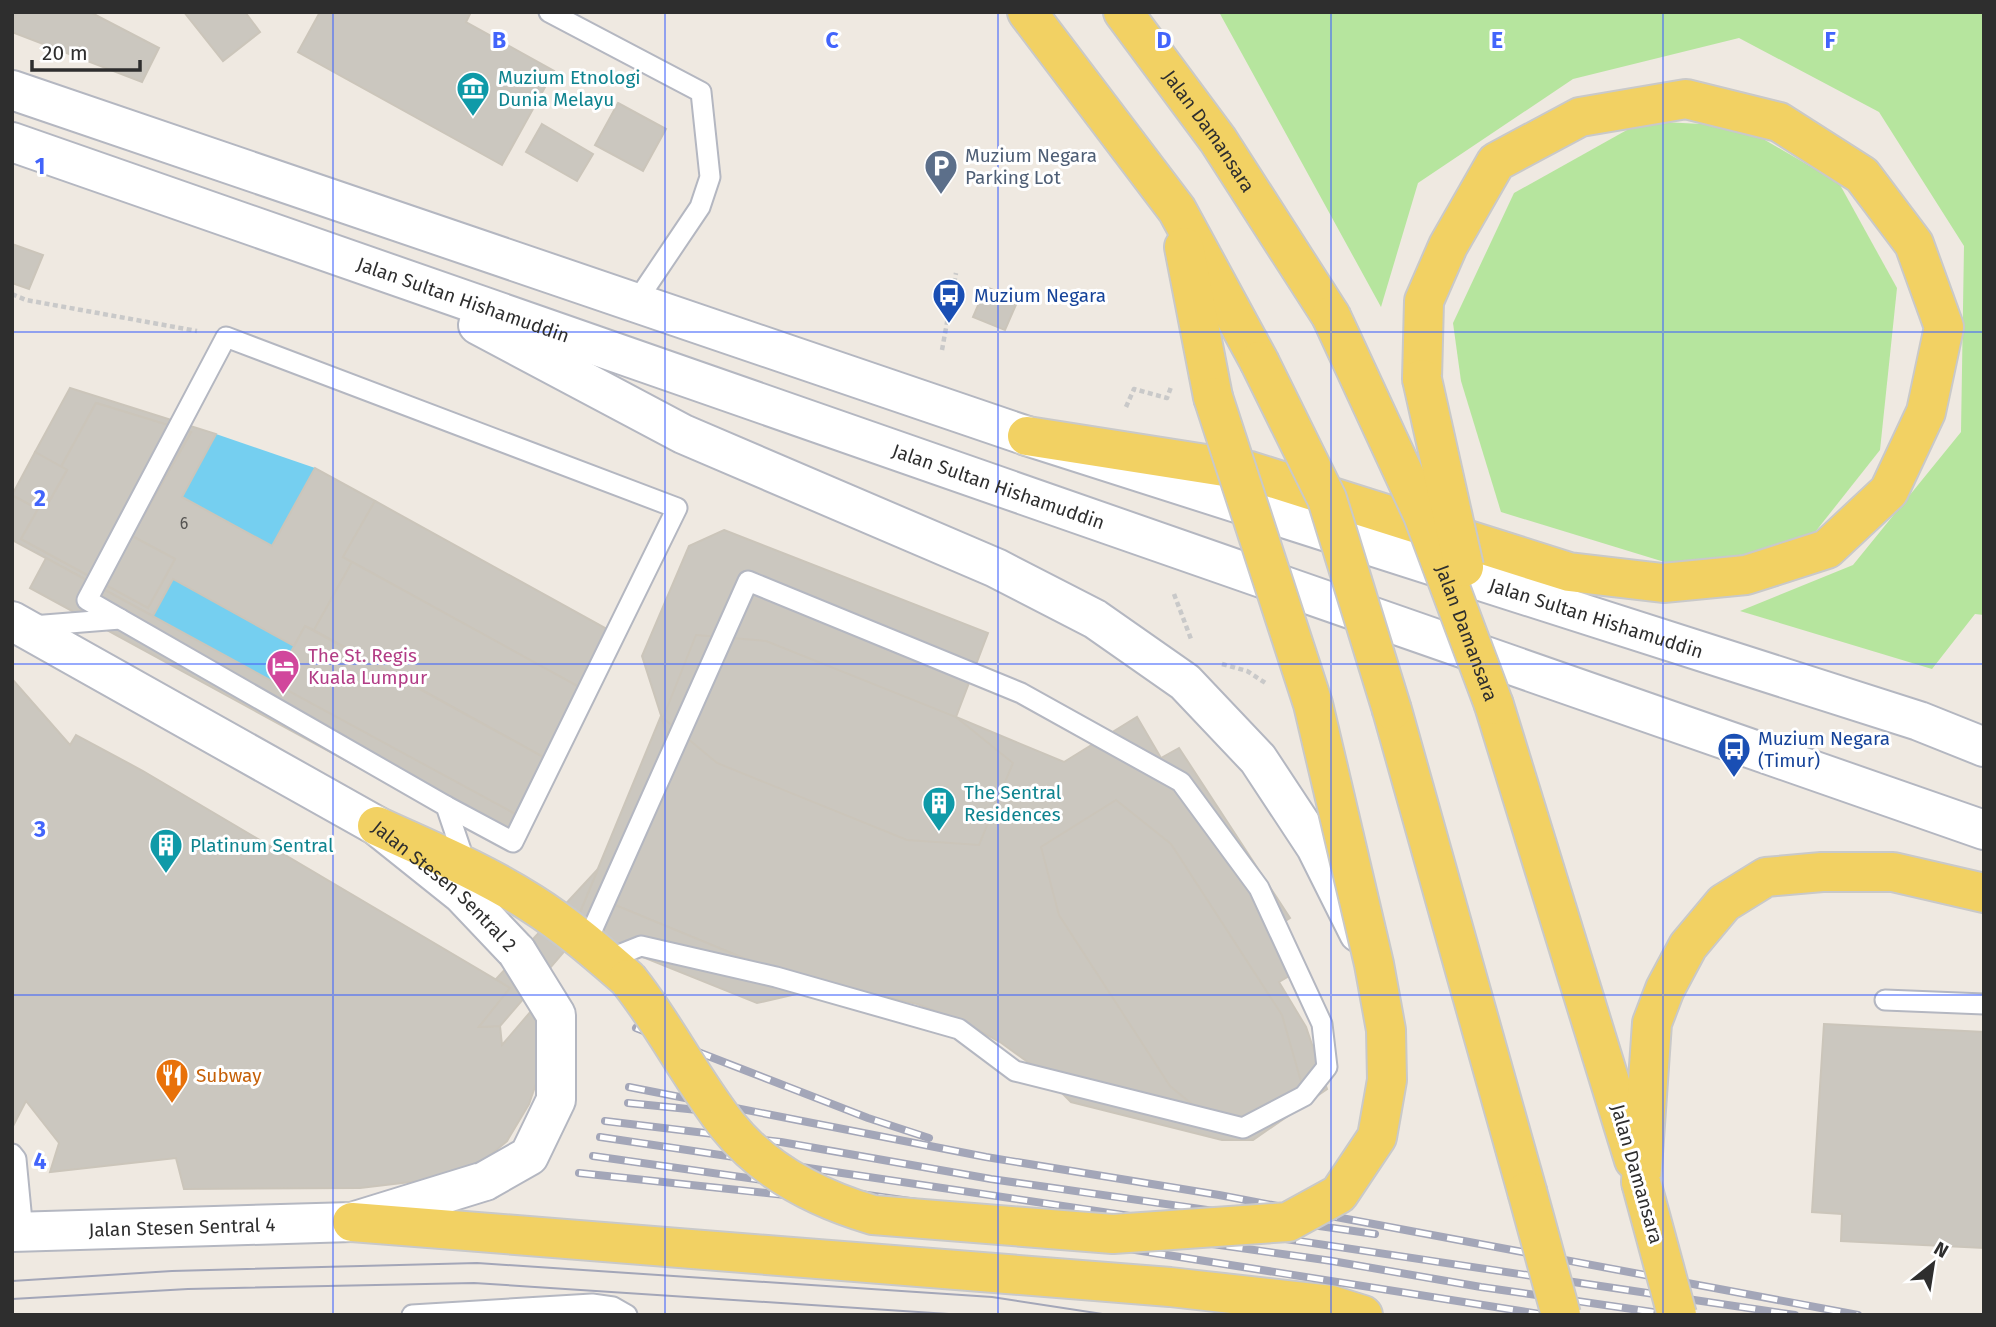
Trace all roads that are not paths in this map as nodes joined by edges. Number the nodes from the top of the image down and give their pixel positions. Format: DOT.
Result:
graph roads {
  1 [pos="549,12"];
  2 [pos="1027,12"];
  3 [pos="1123,12"];
  4 [pos="12,90"];
  5 [pos="12,142"];
  6 [pos="1177,210"];
  7 [pos="369,267"];
  8 [pos="636,302"];
  9 [pos="1027,436"];
  10 [pos="120,618"];
  11 [pos="18,624"];
  12 [pos="1494,705"];
  13 [pos="1984,747"];
  14 [pos="446,806"];
  15 [pos="377,826"];
  16 [pos="1984,830"];
  17 [pos="467,868"];
  18 [pos="1984,893"];
  19 [pos="606,961"];
  20 [pos="1374,964"];
  21 [pos="1885,1000"];
  22 [pos="1984,1003"];
  23 [pos="12,1154"];
  24 [pos="1641,1182"];
  25 [pos="352,1222"];
  26 [pos="18,1232"];
  27 [pos="412,1315"];
  28 [pos="627,1315"];
  29 [pos="1363,1315"];
  30 [pos="1561,1315"];
  31 [pos="1677,1315"];
  1 -- 8 [label="lane"];
  2 -- 6 [label="main road"];
  3 -- 12 [label="main road, Jalan Damansara, bridge"];
  4 -- 8 [label="main road, Jalan Sultan Hishamuddin"];
  5 -- 7 [label="main road, Jalan Sultan Hishamuddin"];
  6 -- 20 [label="main road, bridge"];
  6 -- 30 [label="main road, bridge"];
  7 -- 16 [label="main road, Jalan Sultan Hishamuddin"];
  7 -- 20 [label="main road"];
  8 -- 9 [label="main road, Jalan Sultan Hishamuddin"];
  9 -- 12 [label="main road, bridge"];
  9 -- 13 [label="main road, Jalan Sultan Hishamuddin"];
  10 -- 11 [label="lane"];
  10 -- 14 [label="lane"];
  10 -- 14 [label="lane"];
  11 -- 15 [label="main road, Jalan Stesen Sentral 2"];
  12 -- 24 [label="main road, Jalan Damansara"];
  14 -- 17 [label="lane"];
  15 -- 17 [label="main road"];
  15 -- 25 [label="main road, Jalan Stesen Sentral 2, bridge"];
  17 -- 19 [label="main road"];
  18 -- 24 [label="main road"];
  19 -- 19 [label="lane"];
  19 -- 20 [label="main road, bridge"];
  21 -- 22 [label="lane"];
  23 -- 26 [label="lane"];
  24 -- 31 [label="main road, Jalan Damansara, bridge"];
  25 -- 26 [label="main road, Jalan Stesen Sentral 4"];
  25 -- 29 [label="main road"];
  27 -- 28 [label="lane"];
}
